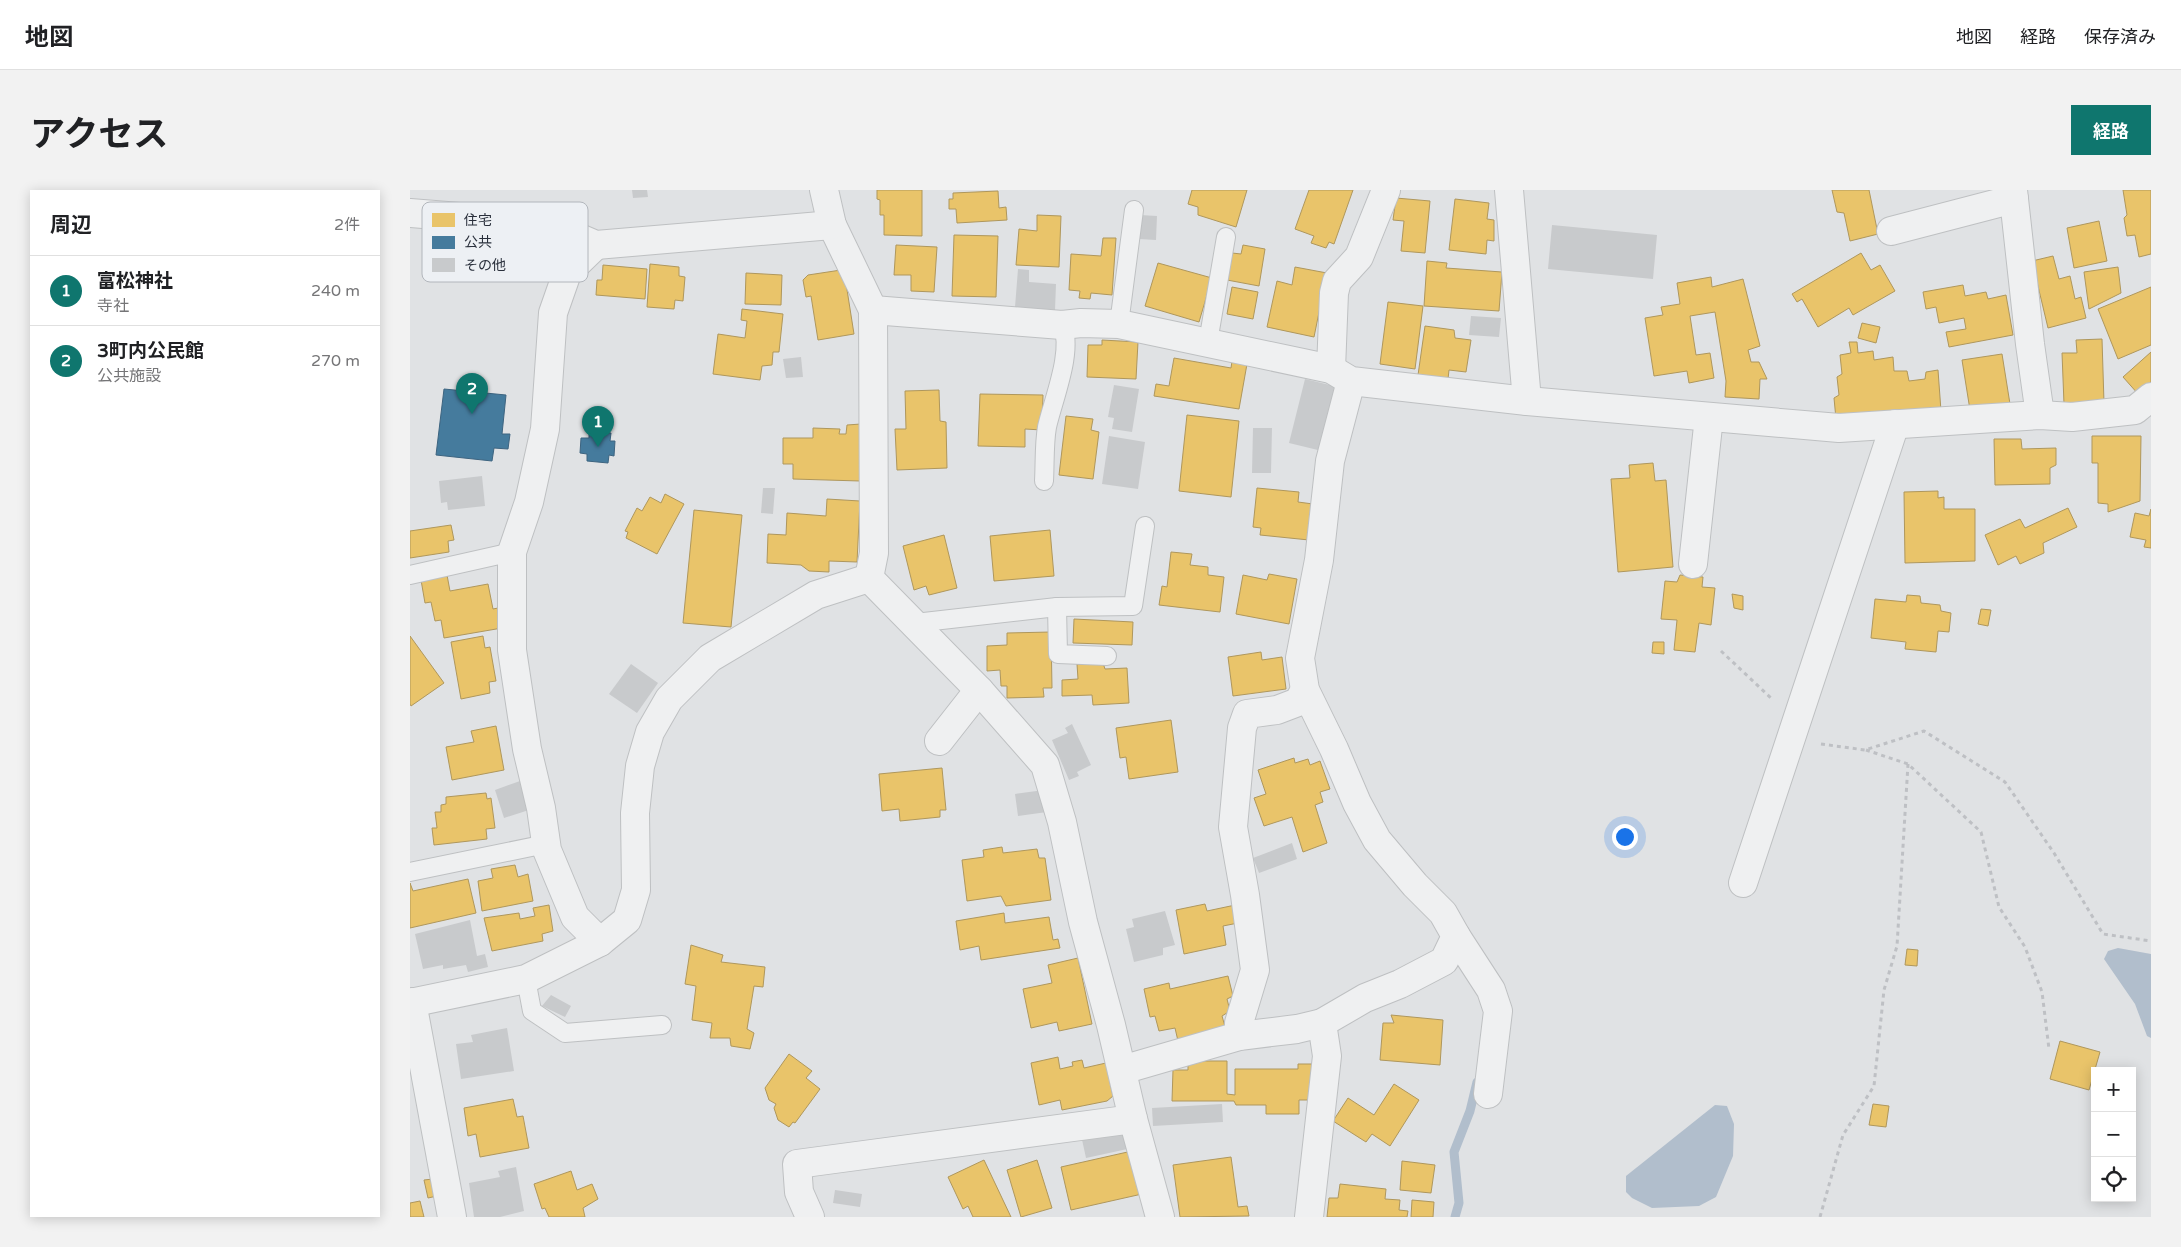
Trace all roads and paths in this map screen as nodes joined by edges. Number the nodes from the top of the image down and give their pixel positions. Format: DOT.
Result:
graph roads {
  1 [pos="824,190"];
  2 [pos="1386,190"];
  3 [pos="1509,190"];
  4 [pos="2014,194"];
  5 [pos="1134,210"];
  6 [pos="832,225"];
  7 [pos="1891,231"];
  8 [pos="1226,237"];
  9 [pos="588,242"];
  10 [pos="596,245"];
  11 [pos="588,253"];
  12 [pos="564,282"];
  13 [pos="873,310"];
  14 [pos="1119,324"];
  15 [pos="1062,325"];
  16 [pos="1208,342"];
  17 [pos="1341,375"];
  18 [pos="2151,397"];
  19 [pos="1527,401"];
  20 [pos="2040,415"];
  21 [pos="1709,417"];
  22 [pos="1895,424"];
  23 [pos="1044,481"];
  24 [pos="1145,526"];
  25 [pos="512,552"];
  26 [pos="1693,564"];
  27 [pos="410,575"];
  28 [pos="869,578"];
  29 [pos="1057,607"];
  30 [pos="914,622"];
  31 [pos="1721,651"];
  32 [pos="1107,656"];
  33 [pos="978,690"];
  34 [pos="1305,690"];
  35 [pos="1796,721"];
  36 [pos="939,741"];
  37 [pos="1865,750"];
  38 [pos="1908,764"];
  39 [pos="546,844"];
  40 [pos="410,872"];
  41 [pos="1743,883"];
  42 [pos="1456,936"];
  43 [pos="2151,941"];
  44 [pos="600,942"];
  45 [pos="526,979"];
  46 [pos="411,1003"];
  47 [pos="1322,1023"];
  48 [pos="662,1025"];
  49 [pos="1239,1036"];
  50 [pos="2049,1049"];
  51 [pos="1122,1070"];
  52 [pos="1488,1094"];
  53 [pos="1133,1119"];
  54 [pos="452,1217"];
  55 [pos="810,1217"];
  56 [pos="1160,1217"];
  57 [pos="1309,1217"];
  58 [pos="1820,1217"];
  1 -- 6 [label="street"];
  2 -- 17 [label="street"];
  3 -- 19 [label="street"];
  4 -- 7 [label="street"];
  4 -- 20 [label="street"];
  5 -- 14 [label="lane"];
  6 -- 10 [label="street"];
  6 -- 13 [label="street"];
  8 -- 16 [label="lane"];
  9 -- 10 [label="street"];
  10 -- 11 [label="street"];
  12 -- 25 [label="street"];
  13 -- 15 [label="street"];
  13 -- 28 [label="street"];
  14 -- 15 [label="street"];
  14 -- 16 [label="street"];
  15 -- 23 [label="lane"];
  16 -- 17 [label="street"];
  17 -- 19 [label="street"];
  17 -- 34 [label="street"];
  18 -- 20 [label="street"];
  19 -- 21 [label="street"];
  20 -- 22 [label="street"];
  21 -- 22 [label="street"];
  21 -- 26 [label="street"];
  22 -- 35 [label="street"];
  24 -- 29 [label="lane"];
  25 -- 27 [label="lane"];
  25 -- 39 [label="street"];
  28 -- 30 [label="street"];
  28 -- 44 [label="street"];
  29 -- 30 [label="lane"];
  29 -- 32 [label="lane"];
  30 -- 33 [label="street"];
  31 -- 35 [label="path"];
  33 -- 36 [label="street"];
  33 -- 51 [label="street"];
  34 -- 42 [label="street"];
  34 -- 49 [label="street"];
  35 -- 37 [label="path"];
  35 -- 41 [label="street"];
  37 -- 38 [label="path"];
  37 -- 43 [label="path"];
  38 -- 50 [label="path"];
  38 -- 58 [label="path"];
  39 -- 40 [label="lane"];
  39 -- 44 [label="street"];
  42 -- 47 [label="street"];
  42 -- 52 [label="street"];
  44 -- 45 [label="street"];
  45 -- 46 [label="street"];
  45 -- 48 [label="lane"];
  46 -- 54 [label="street"];
  47 -- 49 [label="street"];
  47 -- 57 [label="street"];
  49 -- 51 [label="street"];
  51 -- 53 [label="street"];
  53 -- 55 [label="street"];
  53 -- 56 [label="street"];
}
